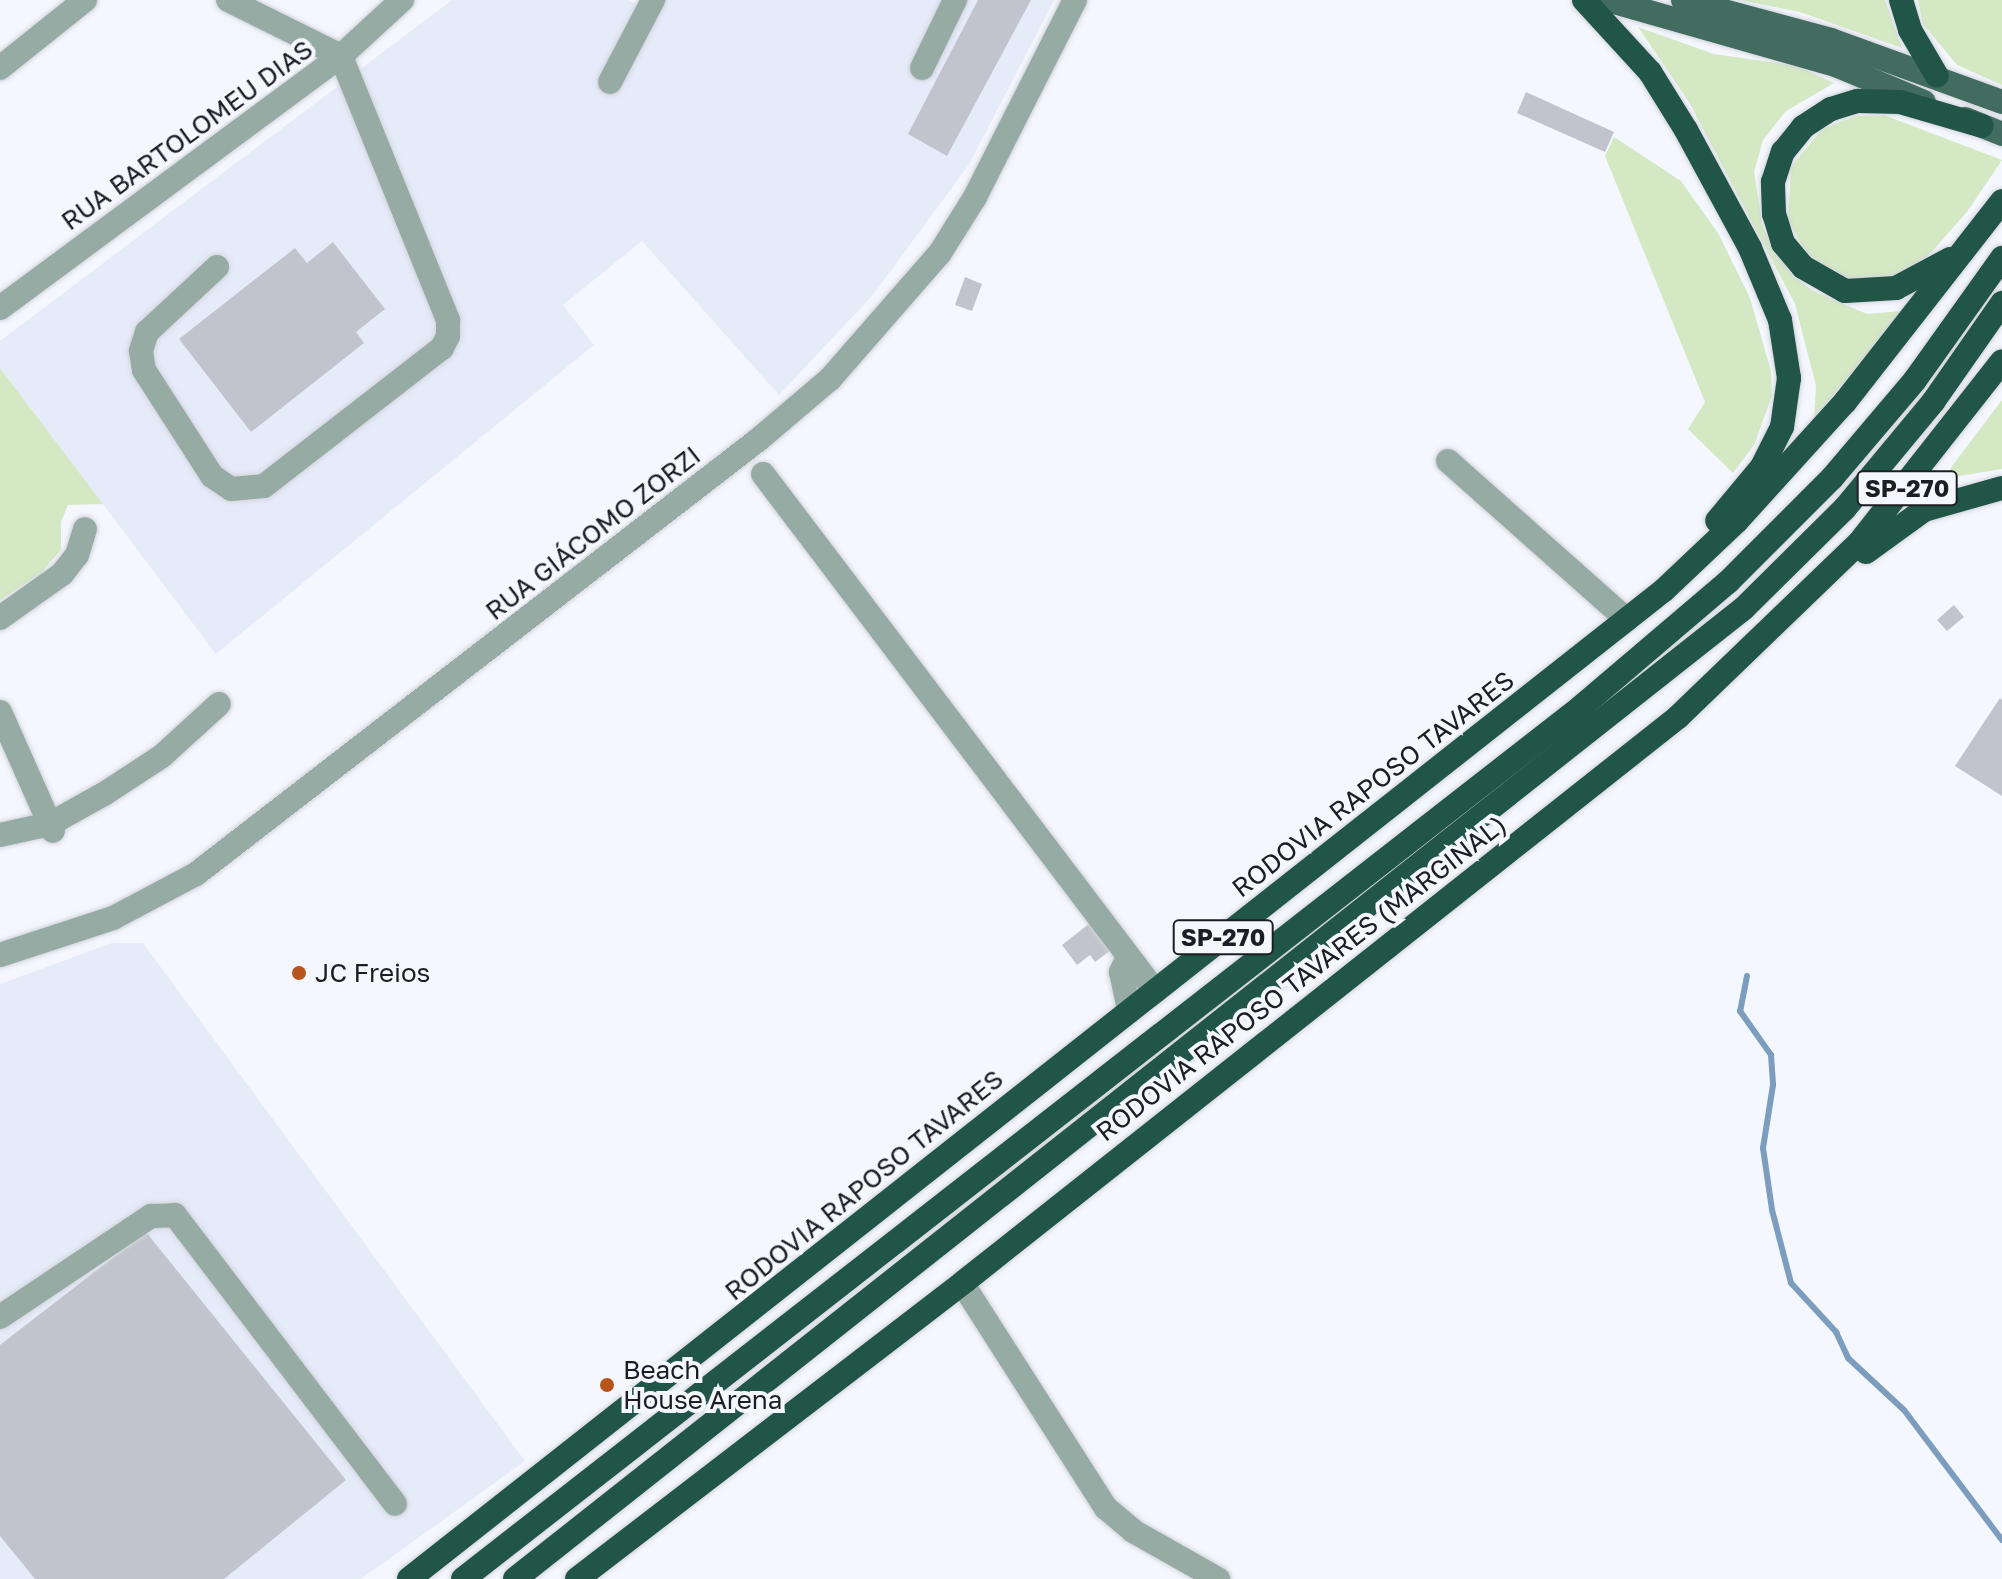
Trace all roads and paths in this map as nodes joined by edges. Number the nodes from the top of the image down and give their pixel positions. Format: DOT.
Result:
graph roads {
  1 [pos="85,0"];
  2 [pos="228,0"];
  3 [pos="402,0"];
  4 [pos="653,0"];
  5 [pos="955,0"];
  6 [pos="1075,0"];
  7 [pos="1584,0"];
  8 [pos="1607,0"];
  9 [pos="1683,0"];
  10 [pos="1901,0"];
  11 [pos="341,56"];
  12 [pos="0,68"];
  13 [pos="922,68"];
  14 [pos="1937,76"];
  15 [pos="610,82"];
  16 [pos="2002,102"];
  17 [pos="1992,130"];
  18 [pos="2002,201"];
  19 [pos="1979,234"];
  20 [pos="2002,258"];
  21 [pos="217,267"];
  22 [pos="2002,303"];
  23 [pos="0,308"];
  24 [pos="2002,361"];
  25 [pos="1448,461"];
  26 [pos="763,474"];
  27 [pos="2002,488"];
  28 [pos="85,529"];
  29 [pos="1798,604"];
  30 [pos="1635,613"];
  31 [pos="0,618"];
  32 [pos="219,704"];
  33 [pos="0,712"];
  34 [pos="51,828"];
  35 [pos="0,835"];
  36 [pos="0,955"];
  37 [pos="1128,957"];
  38 [pos="1155,991"];
  39 [pos="1129,1011"];
  40 [pos="962,1283"];
  41 [pos="0,1317"];
  42 [pos="395,1504"];
  43 [pos="409,1579"];
  44 [pos="463,1579"];
  45 [pos="515,1579"];
  46 [pos="577,1579"];
  47 [pos="1218,1579"];
  1 -- 12 [label="street"];
  2 -- 11 [label="street"];
  3 -- 11 [label="street, RUA BARTOLOMEU DIAS"];
  4 -- 15 [label="street"];
  5 -- 13 [label="street"];
  6 -- 36 [label="street, RUA GIÁCOMO ZORZI"];
  7 -- 30 [label="highway"];
  8 -- 17 [label="main road"];
  9 -- 14 [label="main road"];
  10 -- 14 [label="highway"];
  11 -- 21 [label="street"];
  11 -- 23 [label="street, RUA BARTOLOMEU DIAS"];
  14 -- 16 [label="main road"];
  17 -- 19 [label="highway"];
  18 -- 19 [label="highway, RODOVIA RAPOSO TAVARES / SP-270"];
  19 -- 30 [label="highway, RODOVIA RAPOSO TAVARES / SP-270"];
  20 -- 44 [label="highway, SP-270"];
  22 -- 45 [label="highway, SP-270"];
  24 -- 29 [label="highway, RODOVIA RAPOSO TAVARES (MARGINAL) / SP-270"];
  25 -- 30 [label="street"];
  26 -- 37 [label="street"];
  27 -- 29 [label="highway"];
  28 -- 31 [label="street"];
  29 -- 40 [label="highway, RODOVIA RAPOSO TAVARES (MARGINAL) / SP-270"];
  30 -- 38 [label="highway, RODOVIA RAPOSO TAVARES / SP-270"];
  32 -- 34 [label="street"];
  33 -- 34 [label="street"];
  34 -- 35 [label="street"];
  37 -- 38 [label="street"];
  37 -- 39 [label="street"];
  38 -- 39 [label="highway, RODOVIA RAPOSO TAVARES / SP-270"];
  39 -- 43 [label="highway, RODOVIA RAPOSO TAVARES / SP-270"];
  40 -- 46 [label="highway, RODOVIA RAPOSO TAVARES (MARGINAL) / SP-270"];
  40 -- 47 [label="street"];
  41 -- 42 [label="street"];
}
